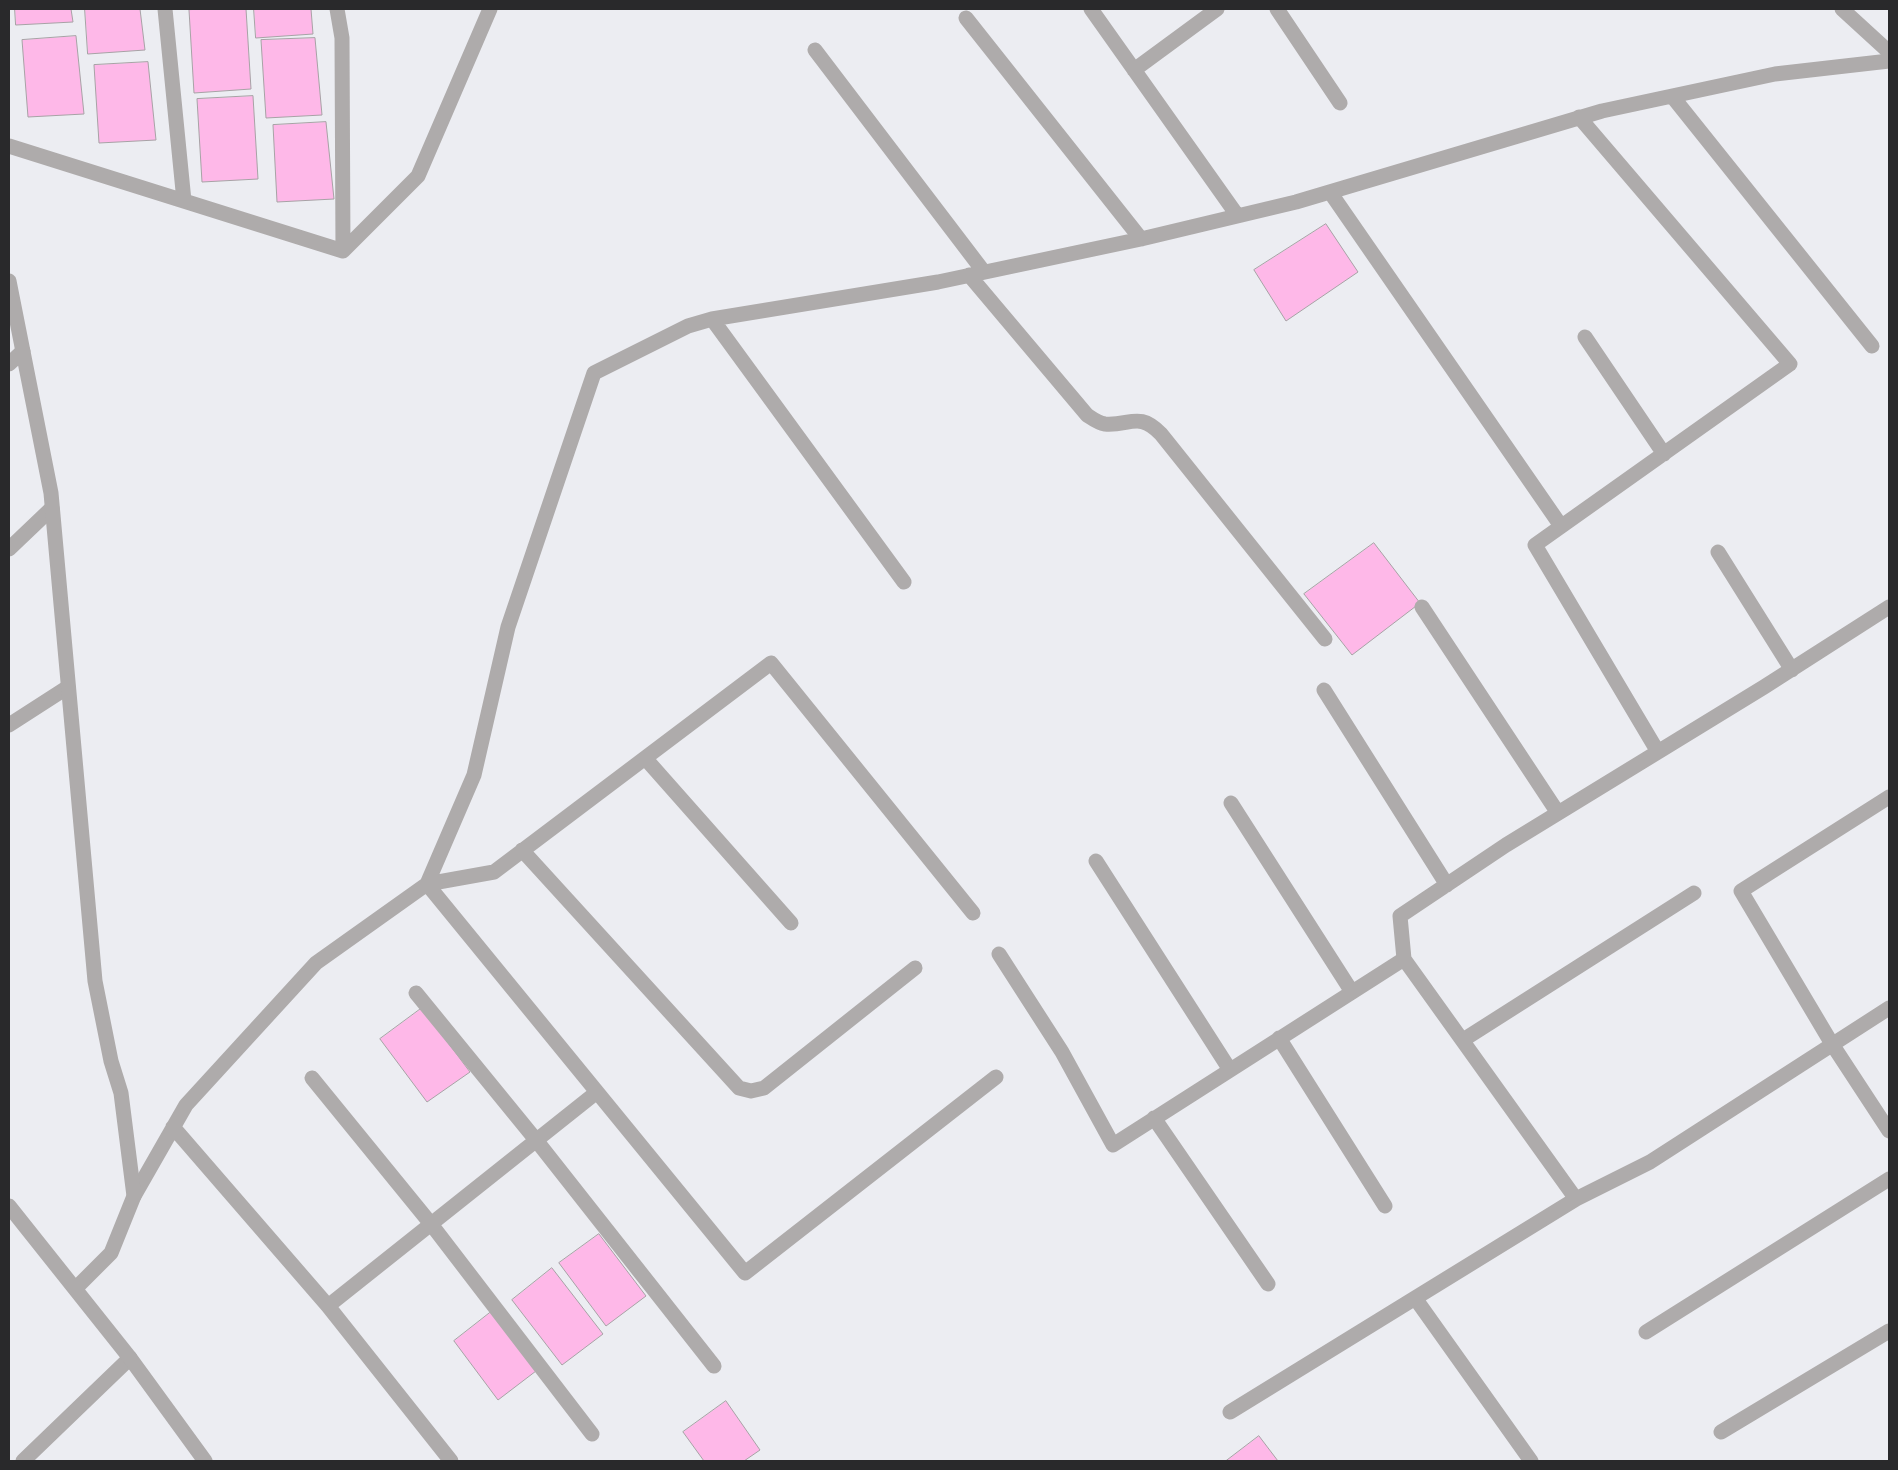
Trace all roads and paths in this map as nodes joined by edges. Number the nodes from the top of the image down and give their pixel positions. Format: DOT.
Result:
graph roads {
  1 [pos="165,9"];
  2 [pos="337,9"];
  3 [pos="490,9"];
  4 [pos="1091,9"];
  5 [pos="1217,9"];
  6 [pos="1276,9"];
  7 [pos="1844,9"];
  8 [pos="966,18"];
  9 [pos="815,50"];
  10 [pos="1889,52"];
  11 [pos="1889,61"];
  12 [pos="1134,70"];
  13 [pos="1672,96"];
  14 [pos="1340,103"];
  15 [pos="1579,117"];
  16 [pos="9,146"];
  17 [pos="1330,192"];
  18 [pos="184,201"];
  19 [pos="1237,215"];
  20 [pos="1141,238"];
  21 [pos="343,251"];
  22 [pos="984,272"];
  23 [pos="969,275"];
  24 [pos="9,281"];
  25 [pos="712,319"];
  26 [pos="1585,337"];
  27 [pos="1872,346"];
  28 [pos="22,351"];
  29 [pos="9,364"];
  30 [pos="1664,454"];
  31 [pos="52,508"];
  32 [pos="1562,526"];
  33 [pos="9,549"];
  34 [pos="1718,552"];
  35 [pos="904,582"];
  36 [pos="1422,607"];
  37 [pos="1889,607"];
  38 [pos="1325,639"];
  39 [pos="1792,670"];
  40 [pos="68,687"];
  41 [pos="1324,690"];
  42 [pos="9,725"];
  43 [pos="1658,752"];
  44 [pos="645,758"];
  45 [pos="1889,797"];
  46 [pos="1231,803"];
  47 [pos="1558,813"];
  48 [pos="522,850"];
  49 [pos="1096,861"];
  50 [pos="427,884"];
  51 [pos="1447,885"];
  52 [pos="1694,893"];
  53 [pos="973,913"];
  54 [pos="791,923"];
  55 [pos="1000,954"];
  56 [pos="1404,959"];
  57 [pos="915,968"];
  58 [pos="1352,992"];
  59 [pos="416,993"];
  60 [pos="1889,1008"];
  61 [pos="1279,1038"];
  62 [pos="1463,1040"];
  63 [pos="1832,1044"];
  64 [pos="1230,1070"];
  65 [pos="996,1077"];
  66 [pos="312,1078"];
  67 [pos="597,1092"];
  68 [pos="1154,1118"];
  69 [pos="173,1128"];
  70 [pos="1889,1131"];
  71 [pos="536,1140"];
  72 [pos="1889,1179"];
  73 [pos="134,1196"];
  74 [pos="1576,1199"];
  75 [pos="9,1206"];
  76 [pos="1385,1206"];
  77 [pos="431,1224"];
  78 [pos="1268,1284"];
  79 [pos="75,1289"];
  80 [pos="1415,1298"];
  81 [pos="328,1306"];
  82 [pos="1889,1331"];
  83 [pos="1646,1332"];
  84 [pos="130,1358"];
  85 [pos="714,1366"];
  86 [pos="1230,1412"];
  87 [pos="1721,1432"];
  88 [pos="592,1434"];
  89 [pos="23,1461"];
  90 [pos="205,1461"];
  91 [pos="451,1461"];
  92 [pos="1531,1461"];
  1 -- 18 [label="street"];
  2 -- 21 [label="street"];
  3 -- 21 [label="street"];
  4 -- 12 [label="street"];
  5 -- 12 [label="street"];
  6 -- 14 [label="street"];
  7 -- 10 [label="street"];
  8 -- 20 [label="street"];
  9 -- 22 [label="street"];
  11 -- 13 [label="street"];
  12 -- 19 [label="street"];
  13 -- 15 [label="street"];
  13 -- 27 [label="street"];
  15 -- 17 [label="street"];
  15 -- 30 [label="street"];
  16 -- 18 [label="street"];
  17 -- 19 [label="street"];
  17 -- 32 [label="street"];
  18 -- 21 [label="street"];
  19 -- 20 [label="street"];
  20 -- 22 [label="street"];
  22 -- 23 [label="street"];
  23 -- 25 [label="street"];
  23 -- 38 [label="street"];
  24 -- 28 [label="street"];
  25 -- 35 [label="street"];
  25 -- 50 [label="street"];
  26 -- 30 [label="street"];
  28 -- 29 [label="street"];
  28 -- 31 [label="street"];
  30 -- 32 [label="street"];
  31 -- 33 [label="street"];
  31 -- 40 [label="street"];
  32 -- 43 [label="street"];
  34 -- 39 [label="street"];
  36 -- 47 [label="street"];
  37 -- 39 [label="street"];
  39 -- 43 [label="street"];
  40 -- 42 [label="street"];
  40 -- 73 [label="street"];
  41 -- 51 [label="street"];
  43 -- 47 [label="street"];
  44 -- 48 [label="street"];
  44 -- 53 [label="street"];
  44 -- 54 [label="street"];
  45 -- 63 [label="street"];
  46 -- 58 [label="street"];
  47 -- 51 [label="street"];
  48 -- 50 [label="street"];
  48 -- 57 [label="street"];
  49 -- 64 [label="street"];
  50 -- 67 [label="street"];
  50 -- 69 [label="street"];
  51 -- 56 [label="street"];
  52 -- 62 [label="street"];
  55 -- 68 [label="street"];
  56 -- 58 [label="street"];
  56 -- 62 [label="street"];
  58 -- 61 [label="street"];
  59 -- 71 [label="street"];
  60 -- 63 [label="street"];
  61 -- 64 [label="street"];
  61 -- 76 [label="street"];
  62 -- 74 [label="street"];
  63 -- 70 [label="street"];
  63 -- 74 [label="street"];
  64 -- 68 [label="street"];
  65 -- 67 [label="street"];
  66 -- 77 [label="street"];
  67 -- 71 [label="street"];
  68 -- 78 [label="street"];
  69 -- 73 [label="street"];
  69 -- 81 [label="street"];
  71 -- 77 [label="street"];
  71 -- 85 [label="street"];
  72 -- 83 [label="street"];
  73 -- 79 [label="street"];
  74 -- 80 [label="street"];
  75 -- 79 [label="street"];
  77 -- 81 [label="street"];
  77 -- 88 [label="street"];
  79 -- 84 [label="street"];
  80 -- 86 [label="street"];
  80 -- 92 [label="street"];
  81 -- 91 [label="street"];
  82 -- 87 [label="street"];
  84 -- 89 [label="street"];
  84 -- 90 [label="street"];
}
